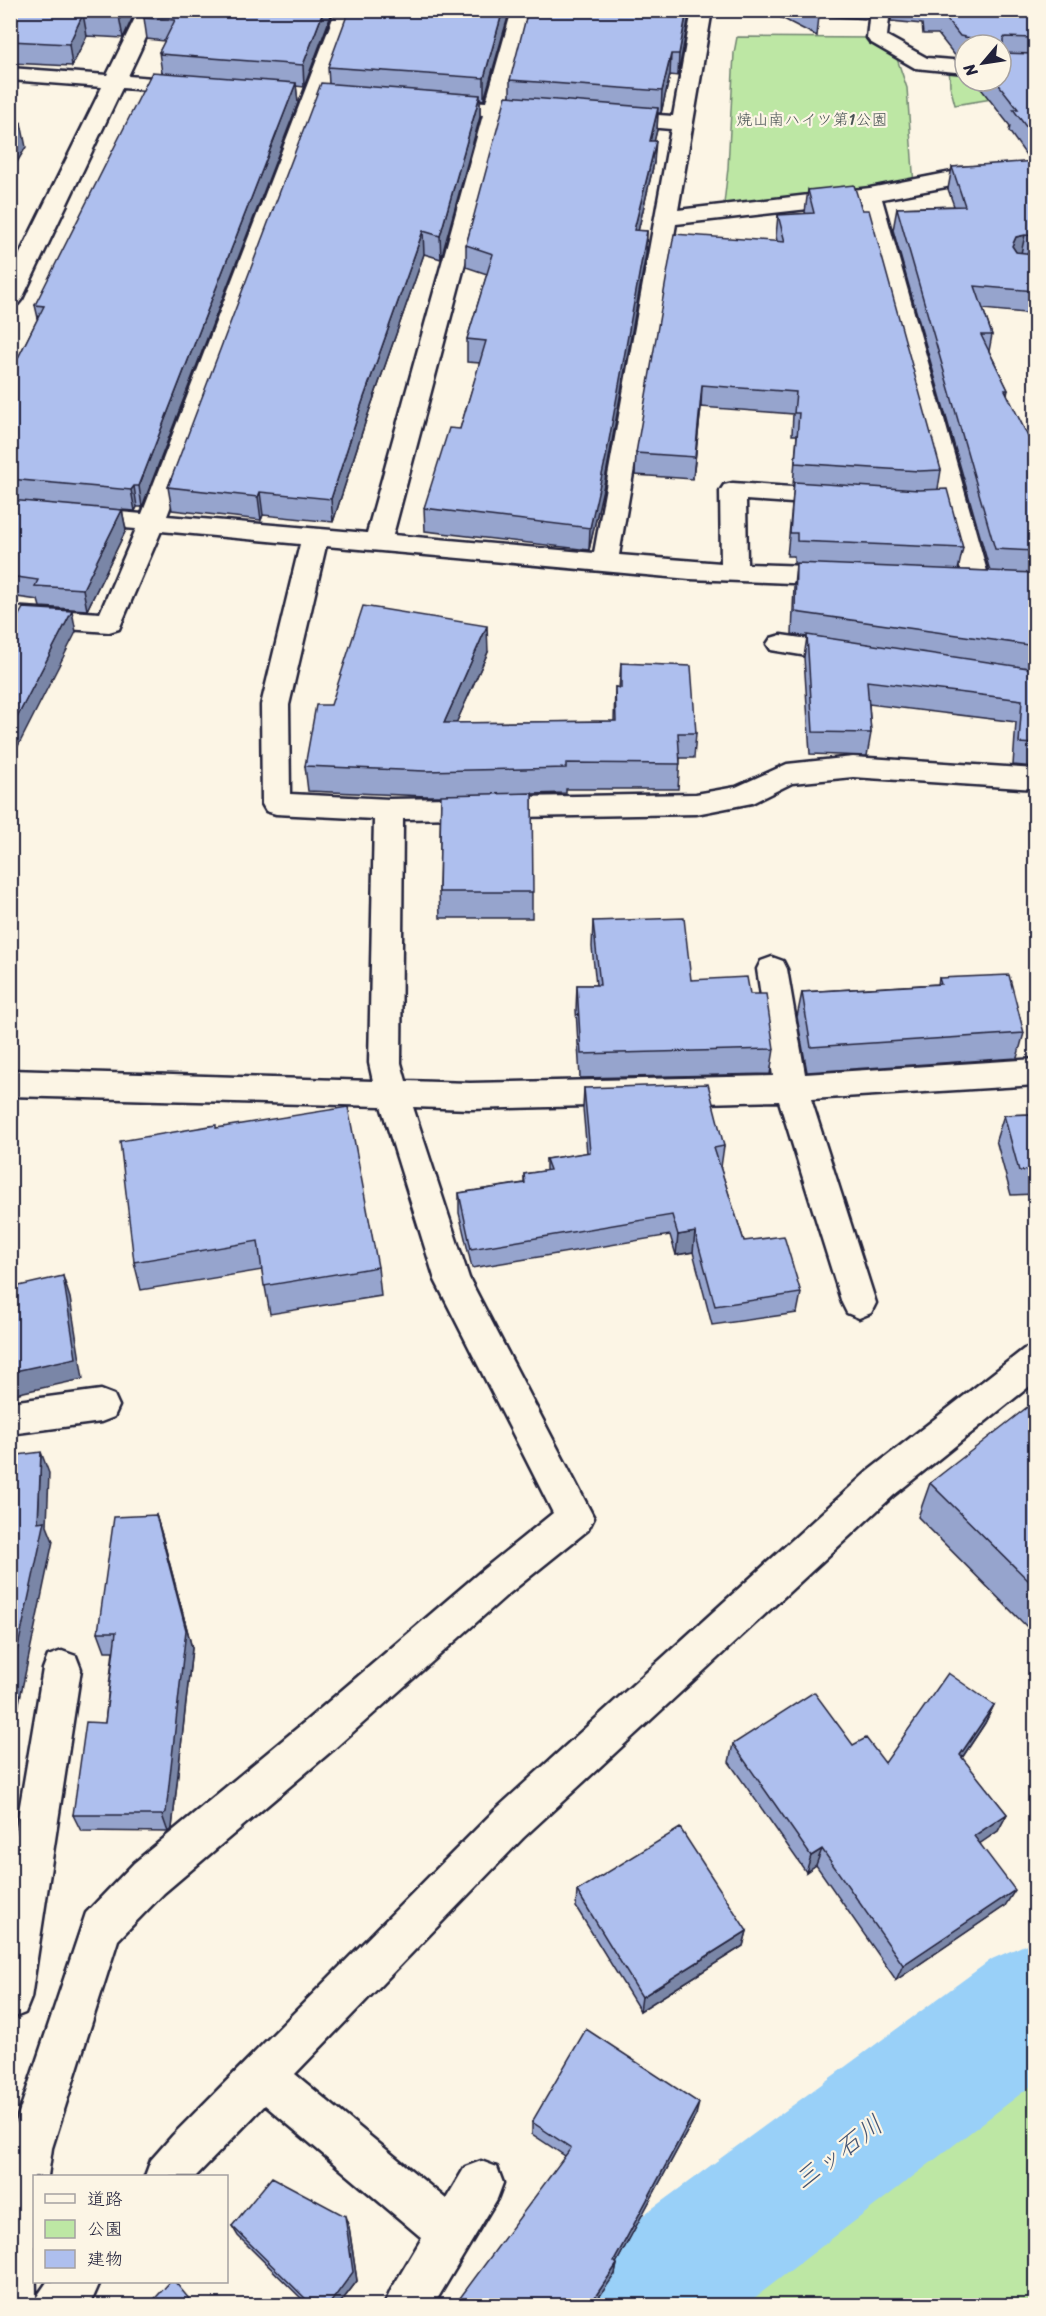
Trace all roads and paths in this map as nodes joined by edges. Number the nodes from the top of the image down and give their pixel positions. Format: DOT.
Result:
graph roads {
  1 [pos="149,10"];
  2 [pos="346,10"];
  3 [pos="522,10"];
  4 [pos="702,10"];
  5 [pos="880,10"];
  6 [pos="953,66"];
  7 [pos="10,74"];
  8 [pos="115,82"];
  9 [pos="209,88"];
  10 [pos="290,94"];
  11 [pos="325,97"];
  12 [pos="416,104"];
  13 [pos="495,109"];
  14 [pos="566,114"];
  15 [pos="589,116"];
  16 [pos="682,123"];
  17 [pos="1035,174"];
  18 [pos="870,195"];
  19 [pos="667,218"];
  20 [pos="10,299"];
  21 [pos="858,500"];
  22 [pos="10,510"];
  23 [pos="152,522"];
  24 [pos="315,537"];
  25 [pos="378,542"];
  26 [pos="605,563"];
  27 [pos="734,572"];
  28 [pos="863,577"];
  29 [pos="977,582"];
  30 [pos="10,616"];
  31 [pos="781,644"];
  32 [pos="873,657"];
  33 [pos="1035,779"];
  34 [pos="389,809"];
  35 [pos="772,969"];
  36 [pos="1035,1072"];
  37 [pos="10,1083"];
  38 [pos="790,1088"];
  39 [pos="393,1094"];
  40 [pos="859,1303"];
  41 [pos="1035,1360"];
  42 [pos="101,1406"];
  43 [pos="10,1418"];
  44 [pos="62,1670"];
  45 [pos="10,1998"];
  46 [pos="264,2076"];
  47 [pos="168,2175"];
  48 [pos="481,2182"];
  49 [pos="451,2233"];
  50 [pos="76,2283"];
  51 [pos="14,2306"];
  52 [pos="56,2306"];
  53 [pos="407,2306"];
  1 -- 8 [label="street"];
  2 -- 11 [label="street"];
  3 -- 13 [label="street"];
  4 -- 16 [label="street"];
  5 -- 6 [label="street"];
  7 -- 8 [label="street"];
  8 -- 9 [label="street"];
  8 -- 20 [label="street"];
  10 -- 11 [label="street"];
  11 -- 23 [label="street"];
  12 -- 13 [label="street"];
  13 -- 14 [label="street"];
  13 -- 25 [label="street"];
  15 -- 16 [label="street"];
  16 -- 19 [label="street"];
  17 -- 18 [label="street"];
  18 -- 19 [label="street"];
  18 -- 29 [label="street"];
  19 -- 26 [label="street"];
  21 -- 27 [label="street"];
  22 -- 23 [label="street"];
  23 -- 24 [label="street"];
  23 -- 30 [label="street"];
  24 -- 25 [label="street"];
  24 -- 34 [label="street"];
  25 -- 26 [label="street"];
  26 -- 27 [label="street"];
  27 -- 28 [label="street"];
  31 -- 32 [label="street"];
  33 -- 34 [label="street"];
  34 -- 39 [label="street"];
  35 -- 38 [label="street"];
  36 -- 38 [label="street"];
  37 -- 39 [label="street"];
  38 -- 39 [label="street"];
  38 -- 40 [label="street"];
  39 -- 51 [label="street"];
  41 -- 46 [label="street"];
  42 -- 43 [label="street"];
  44 -- 45 [label="street"];
  46 -- 47 [label="street"];
  46 -- 49 [label="street"];
  48 -- 49 [label="street"];
  49 -- 53 [label="street"];
  50 -- 52 [label="street"];
}
